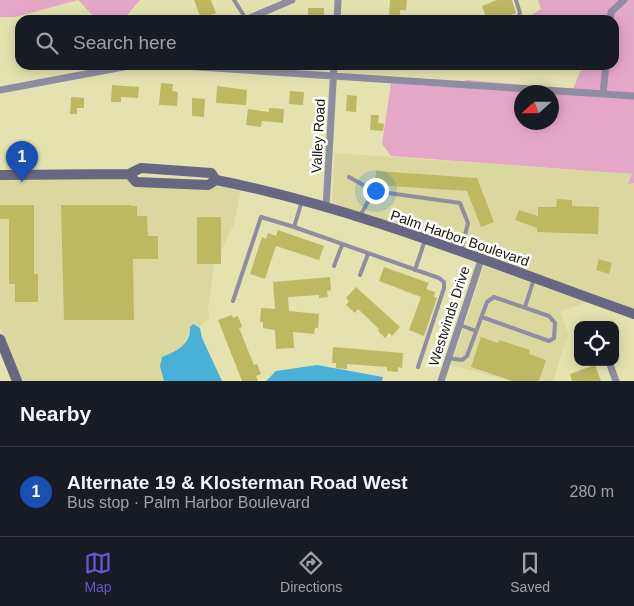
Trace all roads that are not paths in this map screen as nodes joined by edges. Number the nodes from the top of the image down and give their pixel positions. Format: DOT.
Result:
graph roads {
  1 [pos="234,0"];
  2 [pos="292,0"];
  3 [pos="338,0"];
  4 [pos="516,0"];
  5 [pos="624,0"];
  6 [pos="242,15"];
  7 [pos="257,15"];
  8 [pos="337,15"];
  9 [pos="519,15"];
  10 [pos="611,15"];
  11 [pos="107,70"];
  12 [pos="251,70"];
  13 [pos="334,70"];
  14 [pos="606,70"];
  15 [pos="334,75"];
  16 [pos="0,90"];
  17 [pos="604,94"];
  18 [pos="634,96"];
  19 [pos="0,174"];
  20 [pos="349,177"];
  21 [pos="374,191"];
  22 [pos="302,200"];
  23 [pos="326,208"];
  24 [pos="360,218"];
  25 [pos="294,227"];
  26 [pos="425,240"];
  27 [pos="342,245"];
  28 [pos="461,253"];
  29 [pos="368,254"];
  30 [pos="481,260"];
  31 [pos="334,266"];
  32 [pos="414,270"];
  33 [pos="360,275"];
  34 [pos="534,279"];
  35 [pos="233,300"];
  36 [pos="525,307"];
  37 [pos="634,314"];
  38 [pos="482,317"];
  39 [pos="459,325"];
  40 [pos="476,331"];
  41 [pos="1,346"];
  42 [pos="448,358"];
  43 [pos="610,366"];
  44 [pos="418,367"];
  45 [pos="17,381"];
  46 [pos="441,381"];
  47 [pos="616,381"];
  1 -- 6 [label="lane"];
  2 -- 7 [label="street"];
  3 -- 8 [label="street"];
  4 -- 9 [label="lane"];
  5 -- 10 [label="street"];
  11 -- 16 [label="street"];
  12 -- 15 [label="street"];
  13 -- 15 [label="street, Valley Road"];
  14 -- 17 [label="street"];
  15 -- 17 [label="street"];
  15 -- 23 [label="street, Valley Road"];
  17 -- 18 [label="street"];
  19 -- 22 [label="main road, Palm Harbor Boulevard"];
  20 -- 21 [label="lane"];
  21 -- 24 [label="lane"];
  21 -- 28 [label="lane"];
  22 -- 23 [label="main road, Palm Harbor Boulevard"];
  22 -- 25 [label="lane"];
  23 -- 24 [label="main road, Palm Harbor Boulevard"];
  24 -- 26 [label="main road, Palm Harbor Boulevard"];
  25 -- 27 [label="lane"];
  25 -- 35 [label="lane"];
  26 -- 28 [label="main road, Palm Harbor Boulevard"];
  26 -- 32 [label="lane"];
  27 -- 29 [label="lane"];
  27 -- 31 [label="lane"];
  28 -- 30 [label="main road, Palm Harbor Boulevard"];
  29 -- 32 [label="lane"];
  29 -- 33 [label="lane"];
  30 -- 34 [label="main road, Palm Harbor Boulevard"];
  30 -- 39 [label="street, Westwinds Drive"];
  32 -- 44 [label="lane"];
  34 -- 36 [label="lane"];
  34 -- 37 [label="main road, Palm Harbor Boulevard"];
  36 -- 38 [label="lane"];
  36 -- 38 [label="lane"];
  38 -- 40 [label="lane"];
  39 -- 40 [label="lane"];
  39 -- 42 [label="street, Westwinds Drive"];
  40 -- 42 [label="lane"];
  41 -- 45 [label="main road"];
  42 -- 46 [label="street, Westwinds Drive"];
  43 -- 47 [label="street"];
}
